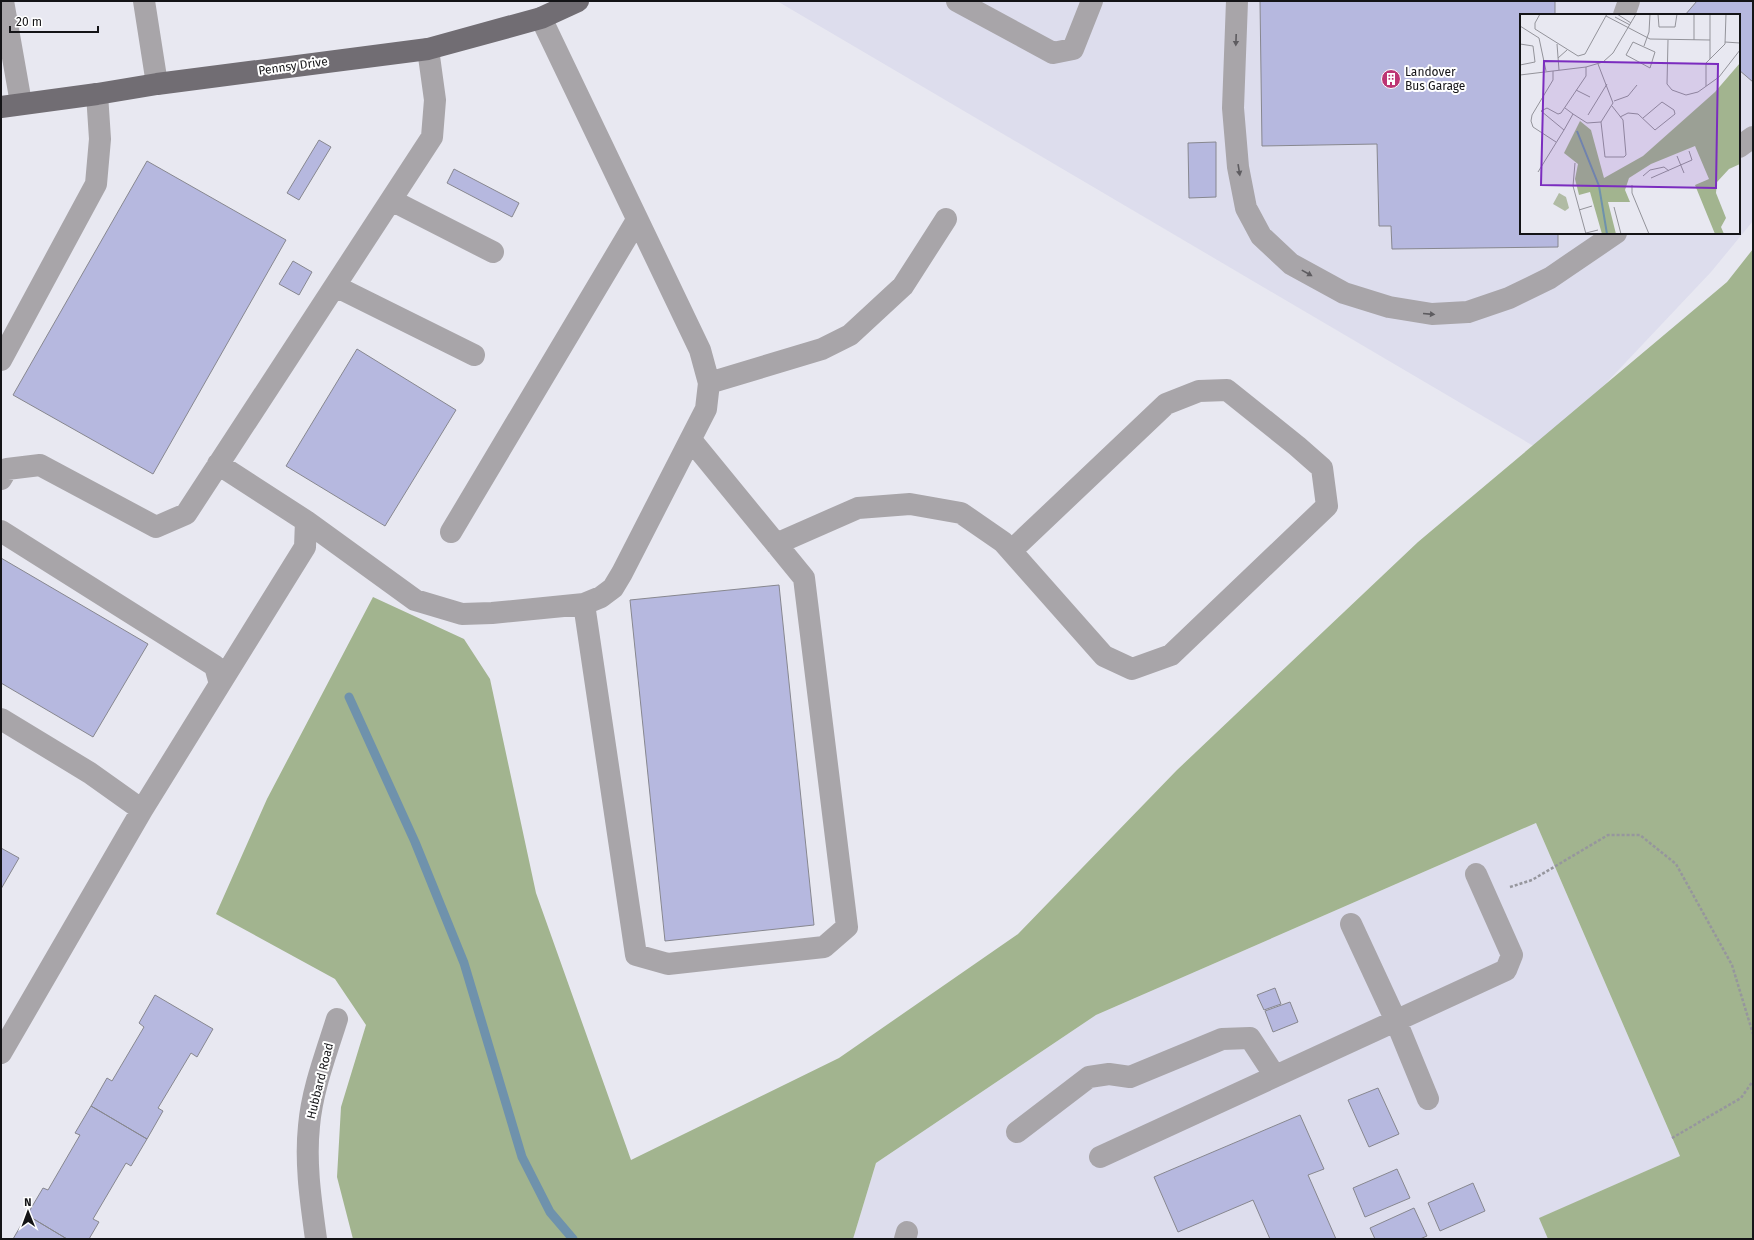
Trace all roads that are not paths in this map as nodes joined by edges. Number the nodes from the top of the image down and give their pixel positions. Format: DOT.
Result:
graph roads {
  1 [pos="4,1"];
  2 [pos="144,1"];
  3 [pos="578,1"];
  4 [pos="957,1"];
  5 [pos="1092,1"];
  6 [pos="1237,1"];
  7 [pos="1629,1"];
  8 [pos="1624,14"];
  9 [pos="541,18"];
  10 [pos="428,49"];
  11 [pos="157,84"];
  12 [pos="97,94"];
  13 [pos="11,105"];
  14 [pos="1753,137"];
  15 [pos="1740,146"];
  16 [pos="391,200"];
  17 [pos="946,219"];
  18 [pos="637,220"];
  19 [pos="1615,234"];
  20 [pos="493,252"];
  21 [pos="335,286"];
  22 [pos="474,355"];
  23 [pos="1,360"];
  24 [pos="709,383"];
  25 [pos="691,440"];
  26 [pos="218,464"];
  27 [pos="1,479"];
  28 [pos="306,521"];
  29 [pos="1,531"];
  30 [pos="451,532"];
  31 [pos="776,544"];
  32 [pos="1011,551"];
  33 [pos="584,604"];
  34 [pos="220,684"];
  35 [pos="1,719"];
  36 [pos="142,810"];
  37 [pos="1476,874"];
  38 [pos="1351,924"];
  39 [pos="337,1019"];
  40 [pos="1396,1021"];
  41 [pos="1,1053"];
  42 [pos="1275,1076"];
  43 [pos="1428,1099"];
  44 [pos="1017,1132"];
  45 [pos="1100,1157"];
  46 [pos="316,1239"];
  1 -- 13 [label="street"];
  2 -- 11 [label="street"];
  3 -- 9 [label="main road, Pennsy Drive"];
  4 -- 5 [label="street"];
  6 -- 19 [label="street, one-way"];
  7 -- 8 [label="street"];
  9 -- 10 [label="main road, Pennsy Drive"];
  9 -- 18 [label="street"];
  10 -- 11 [label="main road, Pennsy Drive"];
  10 -- 16 [label="street"];
  11 -- 12 [label="main road, Pennsy Drive"];
  12 -- 13 [label="main road, Pennsy Drive"];
  12 -- 23 [label="street"];
  14 -- 15 [label="street"];
  16 -- 20 [label="street"];
  16 -- 21 [label="street"];
  17 -- 24 [label="street"];
  18 -- 24 [label="street"];
  18 -- 30 [label="street"];
  21 -- 22 [label="street"];
  21 -- 26 [label="street"];
  24 -- 25 [label="street"];
  25 -- 31 [label="street"];
  25 -- 33 [label="street"];
  26 -- 27 [label="street"];
  26 -- 28 [label="street"];
  28 -- 33 [label="street"];
  28 -- 34 [label="street"];
  29 -- 34 [label="street"];
  31 -- 32 [label="street"];
  31 -- 33 [label="street"];
  32 -- 32 [label="street"];
  34 -- 36 [label="street"];
  35 -- 36 [label="street"];
  36 -- 41 [label="street"];
  37 -- 40 [label="street"];
  38 -- 40 [label="street"];
  39 -- 46 [label="street, Hubbard Road"];
  40 -- 42 [label="street"];
  40 -- 43 [label="street"];
  42 -- 44 [label="street"];
  42 -- 45 [label="street"];
}
